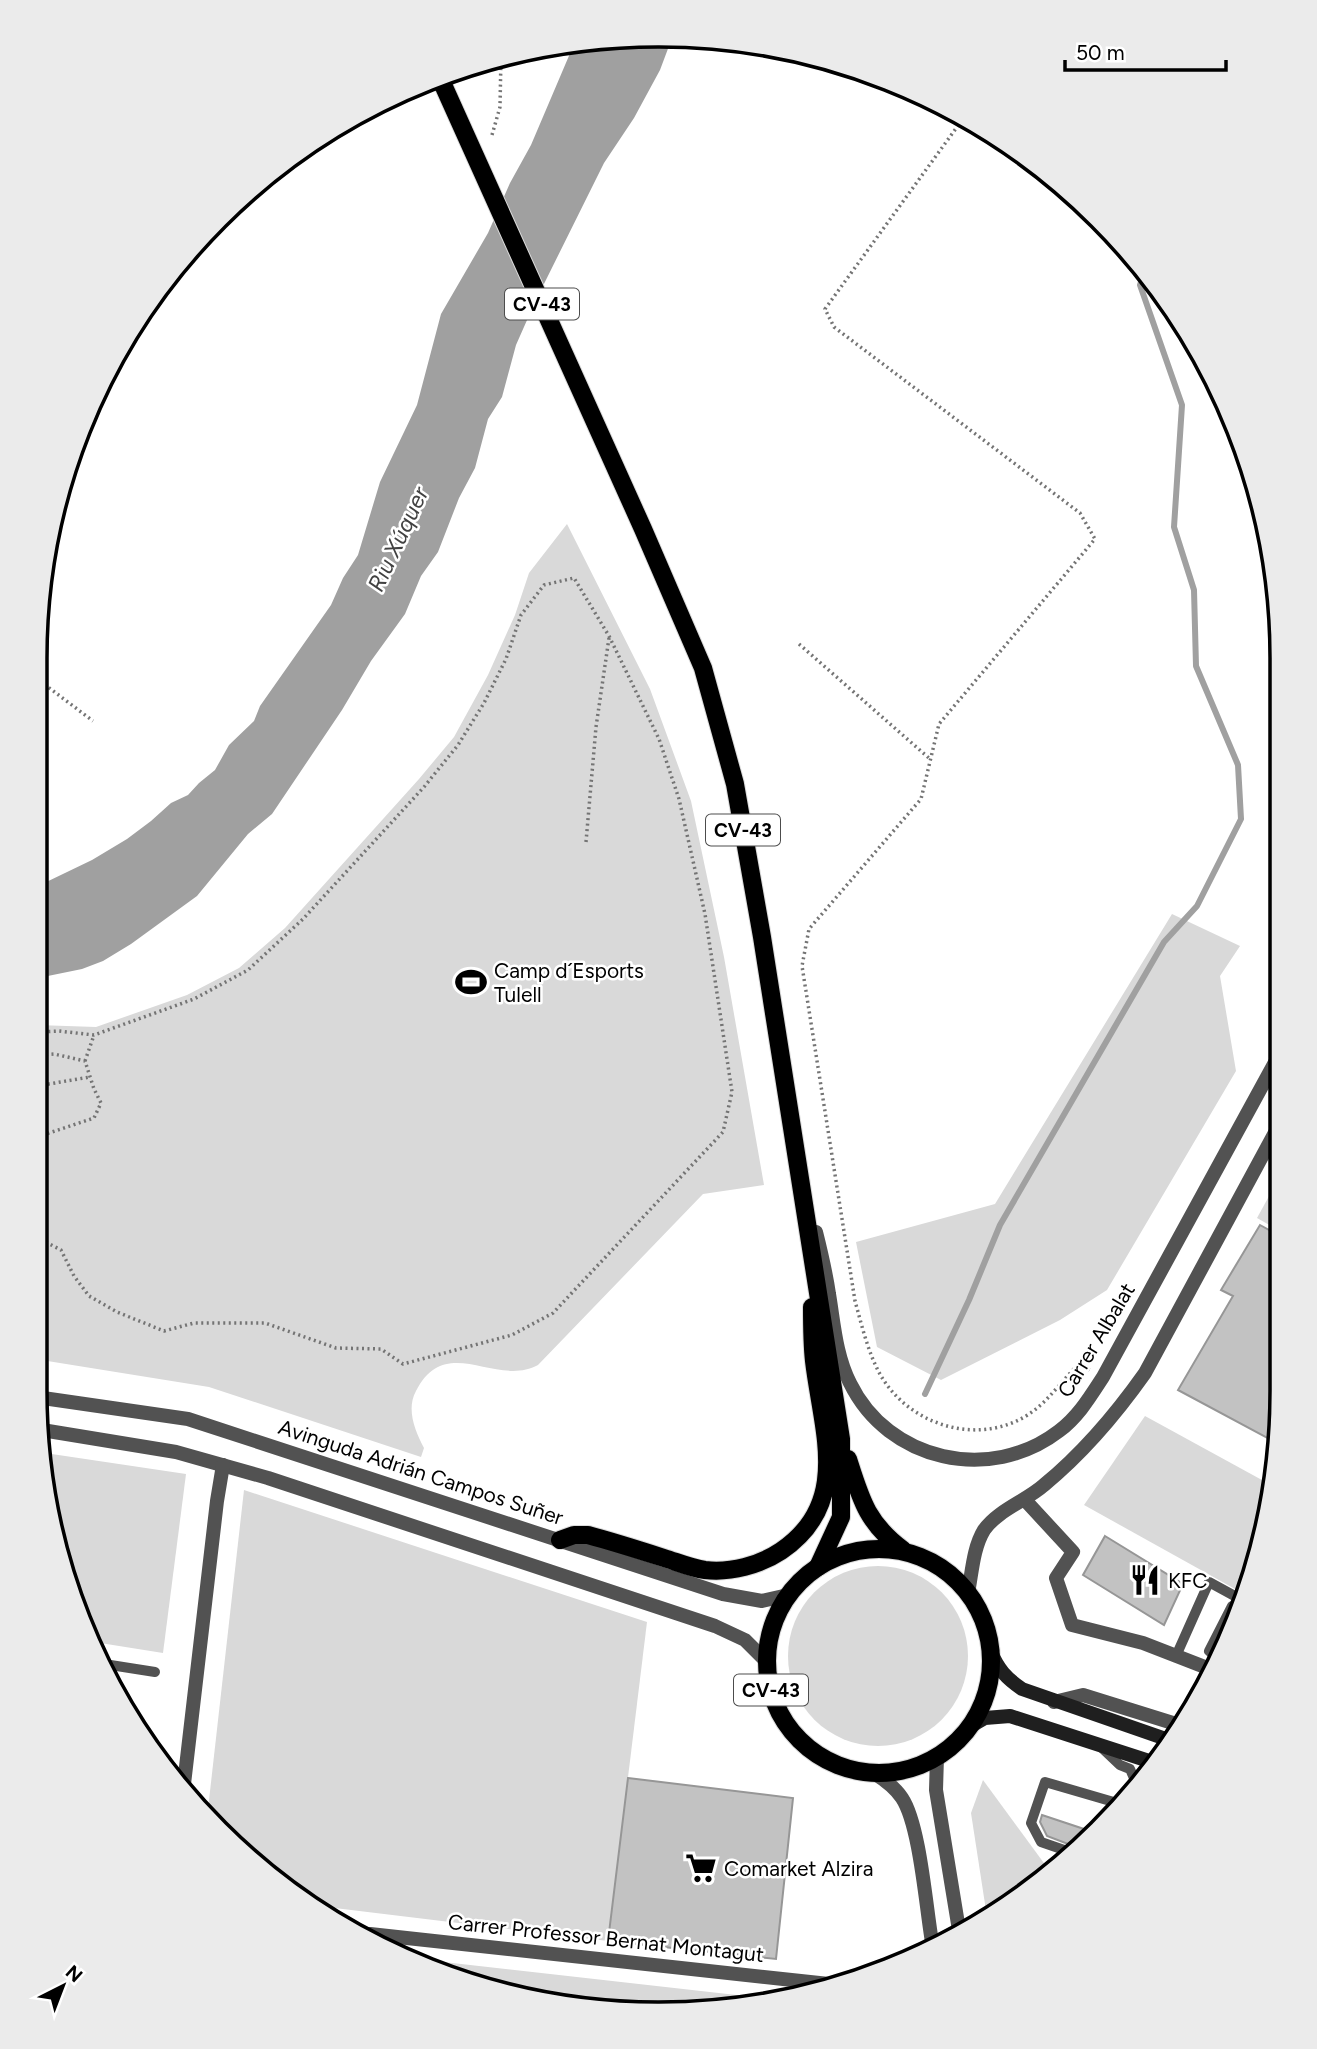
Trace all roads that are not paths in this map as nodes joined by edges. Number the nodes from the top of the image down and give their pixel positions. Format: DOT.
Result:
graph roads {
  1 [pos="444,87"];
  2 [pos="1270,1071"];
  3 [pos="1270,1142"];
  4 [pos="794,1143"];
  5 [pos="813,1258"];
  6 [pos="47,1399"];
  7 [pos="49,1431"];
  8 [pos="841,1439"];
  9 [pos="223,1465"];
  10 [pos="1025,1500"];
  11 [pos="560,1540"];
  12 [pos="905,1552"];
  13 [pos="818,1567"];
  14 [pos="968,1593"];
  15 [pos="788,1595"];
  16 [pos="1234,1596"];
  17 [pos="1224,1622"];
  18 [pos="991,1652"];
  19 [pos="1211,1652"];
  20 [pos="1176,1656"];
  21 [pos="767,1662"];
  22 [pos="112,1665"];
  23 [pos="1204,1667"];
  24 [pos="155,1672"];
  25 [pos="1054,1702"];
  26 [pos="1172,1723"];
  27 [pos="971,1726"];
  28 [pos="1162,1738"];
  29 [pos="1098,1744"];
  30 [pos="937,1757"];
  31 [pos="1145,1760"];
  32 [pos="874,1773"];
  33 [pos="1133,1775"];
  34 [pos="185,1776"];
  35 [pos="1111,1801"];
  36 [pos="1063,1849"];
  37 [pos="958,1923"];
  38 [pos="381,1935"];
  39 [pos="931,1938"];
  40 [pos="812,1982"];
  1 -- 4 [label="main road, CV-43"];
  2 -- 4 [label="street, Carrer Albalat"];
  3 -- 10 [label="street"];
  4 -- 5 [label="main road, CV-43"];
  5 -- 8 [label="main road, CV-43"];
  5 -- 11 [label="main road"];
  6 -- 11 [label="street, Avinguda Adrián Campos Suñer"];
  7 -- 9 [label="street"];
  8 -- 12 [label="main road, CV-43"];
  8 -- 13 [label="main road, CV-43"];
  9 -- 21 [label="street"];
  9 -- 34 [label="street"];
  10 -- 14 [label="street"];
  10 -- 20 [label="street"];
  11 -- 15 [label="street, Avinguda Adrián Campos Suñer"];
  12 -- 13 [label="main road, CV-43"];
  12 -- 14 [label="main road, CV-43"];
  13 -- 15 [label="main road, CV-43"];
  14 -- 18 [label="main road, CV-43"];
  15 -- 21 [label="main road, CV-43"];
  16 -- 20 [label="lane"];
  17 -- 19 [label="lane"];
  18 -- 25 [label="main road"];
  18 -- 27 [label="main road, CV-43"];
  20 -- 23 [label="street"];
  21 -- 32 [label="main road, CV-43"];
  22 -- 24 [label="lane"];
  25 -- 26 [label="street"];
  25 -- 28 [label="main road"];
  27 -- 29 [label="main road"];
  27 -- 30 [label="main road, CV-43"];
  29 -- 31 [label="main road"];
  29 -- 33 [label="lane"];
  30 -- 32 [label="main road, CV-43"];
  30 -- 37 [label="street"];
  32 -- 39 [label="street"];
  35 -- 36 [label="lane"];
  38 -- 40 [label="street, Carrer Professor Bernat Montagut"];
}
